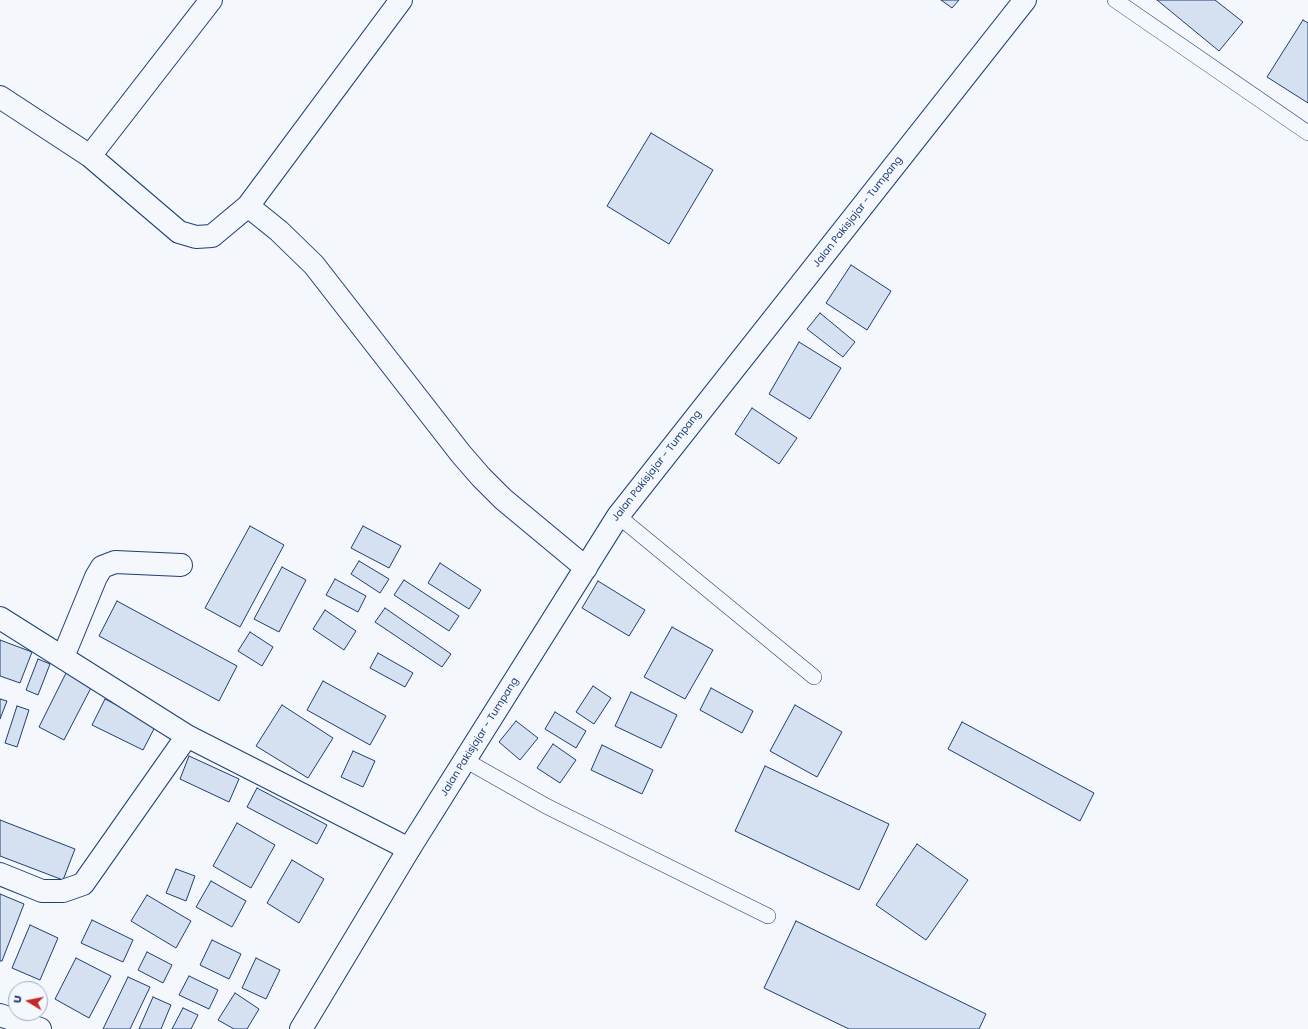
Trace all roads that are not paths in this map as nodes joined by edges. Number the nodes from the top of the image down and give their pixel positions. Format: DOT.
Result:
graph roads {
  1 [pos="211,0"];
  2 [pos="401,0"];
  3 [pos="1025,0"];
  4 [pos="1115,0"];
  5 [pos="0,97"];
  6 [pos="1308,133"];
  7 [pos="90,156"];
  8 [pos="248,206"];
  9 [pos="618,516"];
  10 [pos="181,565"];
  11 [pos="586,568"];
  12 [pos="0,618"];
  13 [pos="63,657"];
  14 [pos="814,677"];
  15 [pos="187,736"];
  16 [pos="465,760"];
  17 [pos="409,849"];
  18 [pos="0,874"];
  19 [pos="768,916"];
  20 [pos="0,1015"];
  21 [pos="40,1029"];
  22 [pos="301,1029"];
  1 -- 7 [label="street"];
  2 -- 8 [label="street"];
  3 -- 9 [label="street, Jalan Pakisjajar - Tumpang"];
  4 -- 6 [label="lane"];
  5 -- 7 [label="street"];
  7 -- 8 [label="street"];
  8 -- 11 [label="street"];
  9 -- 11 [label="street, Jalan Pakisjajar - Tumpang"];
  9 -- 14 [label="lane"];
  10 -- 13 [label="street"];
  11 -- 16 [label="street, Jalan Pakisjajar - Tumpang"];
  12 -- 13 [label="street"];
  13 -- 15 [label="street"];
  15 -- 17 [label="street"];
  15 -- 18 [label="street"];
  16 -- 17 [label="street, Jalan Pakisjajar - Tumpang"];
  16 -- 19 [label="lane"];
  17 -- 22 [label="street, Jalan Pakisjajar - Tumpang"];
  20 -- 21 [label="street"];
}
